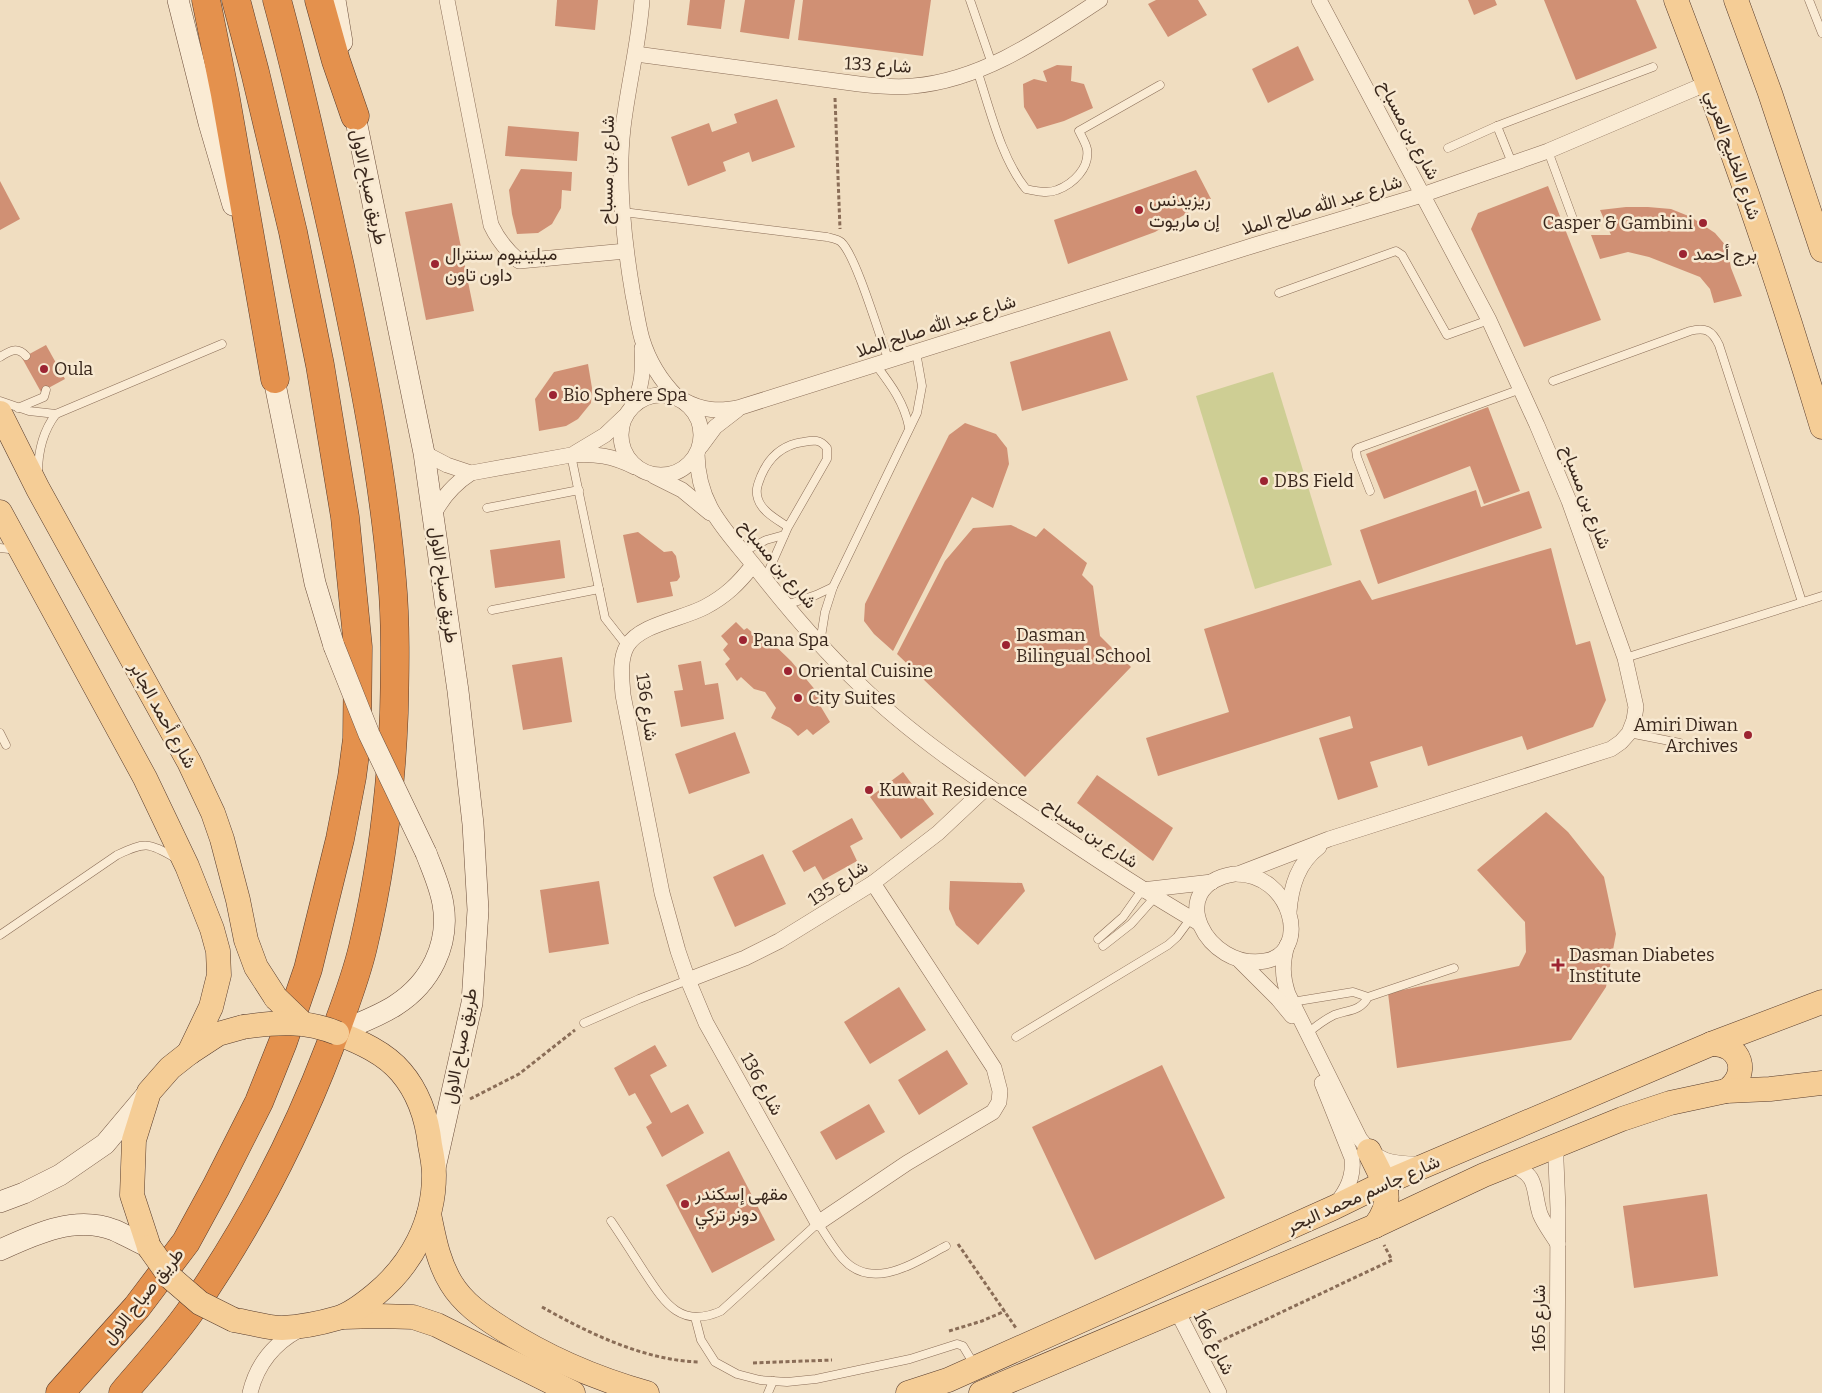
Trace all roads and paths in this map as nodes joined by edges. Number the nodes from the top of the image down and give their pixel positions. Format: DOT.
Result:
graph roads {
  1 [pos="178,0"];
  2 [pos="206,0"];
  3 [pos="236,0"];
  4 [pos="277,0"];
  5 [pos="319,0"];
  6 [pos="335,0"];
  7 [pos="447,0"];
  8 [pos="642,0"];
  9 [pos="970,0"];
  10 [pos="1100,0"];
  11 [pos="1319,0"];
  12 [pos="1676,0"];
  13 [pos="1736,0"];
  14 [pos="1809,0"];
  15 [pos="1822,33"];
  16 [pos="636,54"];
  17 [pos="992,64"];
  18 [pos="1653,67"];
  19 [pos="977,70"];
  20 [pos="834,81"];
  21 [pos="1708,83"];
  22 [pos="1160,86"];
  23 [pos="355,116"];
  24 [pos="1497,126"];
  25 [pos="1448,148"];
  26 [pos="1548,151"];
  27 [pos="1512,163"];
  28 [pos="1422,195"];
  29 [pos="623,212"];
  30 [pos="1576,227"];
  31 [pos="841,242"];
  32 [pos="1822,250"];
  33 [pos="626,251"];
  34 [pos="1278,293"];
  35 [pos="1489,320"];
  36 [pos="642,339"];
  37 [pos="222,344"];
  38 [pos="916,352"];
  39 [pos="26,356"];
  40 [pos="0,357"];
  41 [pos="882,363"];
  42 [pos="275,379"];
  43 [pos="1553,381"];
  44 [pos="1521,389"];
  45 [pos="46,390"];
  46 [pos="680,399"];
  47 [pos="0,401"];
  48 [pos="741,408"];
  49 [pos="9,411"];
  50 [pos="628,412"];
  51 [pos="56,414"];
  52 [pos="909,427"];
  53 [pos="1822,427"];
  54 [pos="0,445"];
  55 [pos="698,451"];
  56 [pos="424,454"];
  57 [pos="571,455"];
  58 [pos="645,472"];
  59 [pos="472,473"];
  60 [pos="38,489"];
  61 [pos="578,490"];
  62 [pos="1370,491"];
  63 [pos="488,508"];
  64 [pos="0,512"];
  65 [pos="434,514"];
  66 [pos="716,519"];
  67 [pos="786,531"];
  68 [pos="0,548"];
  69 [pos="743,552"];
  70 [pos="26,559"];
  71 [pos="753,565"];
  72 [pos="81,566"];
  73 [pos="764,579"];
  74 [pos="833,587"];
  75 [pos="599,588"];
  76 [pos="1822,596"];
  77 [pos="1802,602"];
  78 [pos="786,605"];
  79 [pos="492,610"];
  80 [pos="820,643"];
  81 [pos="627,646"];
  82 [pos="1625,658"];
  83 [pos="0,733"];
  84 [pos="1629,733"];
  85 [pos="1680,742"];
  86 [pos="6,745"];
  87 [pos="988,786"];
  88 [pos="1329,839"];
  89 [pos="187,866"];
  90 [pos="1238,874"];
  91 [pos="1212,882"];
  92 [pos="873,883"];
  93 [pos="1149,894"];
  94 [pos="1289,916"];
  95 [pos="1195,921"];
  96 [pos="0,935"];
  97 [pos="1287,945"];
  98 [pos="1240,961"];
  99 [pos="1454,968"];
  100 [pos="688,980"];
  101 [pos="1822,989"];
  102 [pos="1368,997"];
  103 [pos="1291,1002"];
  104 [pos="1822,1002"];
  105 [pos="1774,1019"];
  106 [pos="302,1023"];
  107 [pos="584,1023"];
  108 [pos="1308,1033"];
  109 [pos="337,1034"];
  110 [pos="1016,1037"];
  111 [pos="1711,1044"];
  112 [pos="188,1053"];
  113 [pos="1822,1083"];
  114 [pos="1770,1089"];
  115 [pos="1726,1091"];
  116 [pos="149,1092"];
  117 [pos="1822,1094"];
  118 [pos="448,1111"];
  119 [pos="1560,1144"];
  120 [pos="1369,1151"];
  121 [pos="1430,1164"];
  122 [pos="1510,1164"];
  123 [pos="434,1173"];
  124 [pos="1384,1183"];
  125 [pos="0,1202"];
  126 [pos="1334,1208"];
  127 [pos="430,1214"];
  128 [pos="611,1221"];
  129 [pos="818,1223"];
  130 [pos="1375,1226"];
  131 [pos="954,1238"];
  132 [pos="1558,1244"];
  133 [pos="946,1246"];
  134 [pos="149,1247"];
  135 [pos="0,1250"];
  136 [pos="542,1307"];
  137 [pos="1005,1311"];
  138 [pos="1177,1311"];
  139 [pos="695,1317"];
  140 [pos="340,1318"];
  141 [pos="307,1325"];
  142 [pos="945,1333"];
  143 [pos="1027,1345"];
  144 [pos="1197,1352"];
  145 [pos="840,1359"];
  146 [pos="715,1362"];
  147 [pos="976,1368"];
  148 [pos="773,1382"];
  149 [pos="540,1384"];
  150 [pos="60,1393"];
  151 [pos="123,1393"];
  152 [pos="250,1393"];
  153 [pos="573,1393"];
  154 [pos="647,1393"];
  155 [pos="768,1393"];
  156 [pos="908,1393"];
  157 [pos="981,1393"];
  158 [pos="1219,1393"];
  159 [pos="1557,1393"];
  1 -- 42 [label="main road"];
  2 -- 42 [label="highway"];
  3 -- 150 [label="highway, طريق صباح الاول"];
  4 -- 151 [label="highway"];
  5 -- 23 [label="highway"];
  6 -- 23 [label="main road, طريق صباح الاول"];
  7 -- 33 [label="street"];
  8 -- 16 [label="street, شارع بن مسباح"];
  9 -- 17 [label="lane"];
  10 -- 17 [label="street, شارع 133"];
  11 -- 28 [label="street, شارع بن مسباح"];
  12 -- 21 [label="main road, شارع الخليج العربي"];
  13 -- 32 [label="main road"];
  14 -- 15 [label="lane"];
  16 -- 20 [label="street, شارع 133"];
  16 -- 29 [label="street, شارع بن مسباح"];
  17 -- 19 [label="street, شارع 133"];
  18 -- 24 [label="lane"];
  19 -- 20 [label="street, شارع 133"];
  19 -- 22 [label="lane"];
  20 -- 31 [label="path"];
  21 -- 26 [label="street, شارع عبد الله صالح الملا"];
  21 -- 53 [label="main road, شارع الخليج العربي"];
  23 -- 56 [label="main road, طريق صباح الاول"];
  24 -- 25 [label="lane"];
  24 -- 27 [label="lane"];
  26 -- 27 [label="street, شارع عبد الله صالح الملا"];
  26 -- 30 [label="lane"];
  27 -- 28 [label="street, شارع عبد الله صالح الملا"];
  28 -- 35 [label="street, شارع بن مسباح"];
  28 -- 38 [label="street, شارع عبد الله صالح الملا"];
  29 -- 31 [label="lane"];
  29 -- 33 [label="street, شارع بن مسباح"];
  31 -- 41 [label="lane"];
  33 -- 36 [label="street, شارع بن مسباح"];
  34 -- 35 [label="lane"];
  35 -- 44 [label="street, شارع بن مسباح"];
  36 -- 46 [label="street, شارع بن مسباح"];
  36 -- 50 [label="street, شارع بن مسباح"];
  37 -- 51 [label="lane"];
  38 -- 41 [label="street, شارع عبد الله صالح الملا"];
  38 -- 52 [label="lane"];
  39 -- 40 [label="lane"];
  41 -- 48 [label="street, شارع عبد الله صالح الملا"];
  41 -- 52 [label="lane"];
  42 -- 109 [label="main road, bridge"];
  43 -- 77 [label="lane"];
  44 -- 62 [label="lane"];
  44 -- 82 [label="street, شارع بن مسباح"];
  45 -- 49 [label="lane"];
  46 -- 48 [label="street, شارع عبد الله صالح الملا"];
  46 -- 50 [label="street"];
  46 -- 55 [label="street"];
  47 -- 49 [label="lane"];
  48 -- 55 [label="street, شارع عبد الله صالح الملا"];
  49 -- 51 [label="lane"];
  49 -- 60 [label="main road, شارع أحمد الجابر"];
  50 -- 57 [label="street"];
  50 -- 58 [label="street"];
  51 -- 60 [label="lane"];
  52 -- 74 [label="lane"];
  54 -- 72 [label="main road"];
  55 -- 58 [label="street"];
  55 -- 66 [label="street, شارع بن مسباح"];
  56 -- 59 [label="street"];
  56 -- 65 [label="main road, طريق صباح الاول"];
  57 -- 58 [label="street"];
  57 -- 59 [label="street"];
  57 -- 61 [label="lane"];
  58 -- 66 [label="street, شارع بن مسباح"];
  59 -- 65 [label="street"];
  60 -- 72 [label="main road, شارع أحمد الجابر"];
  61 -- 63 [label="lane"];
  61 -- 75 [label="lane"];
  64 -- 70 [label="main road"];
  65 -- 118 [label="main road, طريق صباح الاول"];
  66 -- 69 [label="street, شارع بن مسباح"];
  67 -- 67 [label="lane"];
  67 -- 69 [label="lane"];
  67 -- 73 [label="lane"];
  68 -- 70 [label="lane"];
  69 -- 71 [label="street, شارع بن مسباح"];
  70 -- 89 [label="main road"];
  71 -- 73 [label="street, شارع بن مسباح"];
  71 -- 81 [label="street"];
  72 -- 106 [label="main road, شارع أحمد الجابر, bridge"];
  73 -- 78 [label="street, شارع بن مسباح"];
  74 -- 78 [label="lane"];
  74 -- 80 [label="lane"];
  75 -- 79 [label="lane"];
  75 -- 81 [label="lane"];
  76 -- 77 [label="lane"];
  77 -- 82 [label="lane"];
  78 -- 80 [label="street, شارع بن مسباح"];
  80 -- 87 [label="street, شارع بن مسباح"];
  81 -- 100 [label="street, شارع 136"];
  82 -- 84 [label="street, شارع بن مسباح"];
  83 -- 86 [label="lane"];
  84 -- 85 [label="lane"];
  84 -- 88 [label="street"];
  87 -- 92 [label="street, شارع 135"];
  87 -- 93 [label="street, شارع بن مسباح"];
  88 -- 90 [label="street"];
  88 -- 94 [label="street"];
  89 -- 96 [label="lane"];
  89 -- 112 [label="main road"];
  90 -- 91 [label="street"];
  90 -- 94 [label="street"];
  91 -- 93 [label="street, شارع بن مسباح"];
  91 -- 95 [label="street"];
  92 -- 100 [label="street, شارع 135"];
  92 -- 129 [label="street"];
  93 -- 93 [label="lane"];
  93 -- 95 [label="street, شارع بن مسباح"];
  94 -- 97 [label="street"];
  95 -- 98 [label="street"];
  95 -- 110 [label="lane"];
  97 -- 98 [label="street"];
  97 -- 103 [label="street"];
  98 -- 126 [label="street"];
  99 -- 102 [label="lane"];
  100 -- 107 [label="lane"];
  100 -- 129 [label="street, شارع 136"];
  101 -- 105 [label="main road"];
  102 -- 103 [label="lane"];
  102 -- 108 [label="lane"];
  103 -- 108 [label="street"];
  104 -- 105 [label="main road, شارع جاسم محمد البحر"];
  105 -- 111 [label="main road, شارع جاسم محمد البحر"];
  106 -- 109 [label="main road, bridge"];
  106 -- 112 [label="main road, bridge"];
  107 -- 118 [label="path"];
  108 -- 120 [label="street"];
  109 -- 123 [label="main road"];
  111 -- 115 [label="main road"];
  111 -- 121 [label="main road, شارع جاسم محمد البحر"];
  112 -- 116 [label="main road"];
  113 -- 114 [label="main road, شارع جاسم محمد البحر"];
  114 -- 115 [label="main road, شارع جاسم محمد البحر"];
  114 -- 117 [label="main road"];
  115 -- 119 [label="main road, شارع جاسم محمد البحر"];
  116 -- 125 [label="main road"];
  116 -- 134 [label="main road"];
  118 -- 123 [label="main road, طريق صباح الاول"];
  119 -- 122 [label="main road, شارع جاسم محمد البحر"];
  119 -- 132 [label="street, شارع 165"];
  120 -- 121 [label="street"];
  120 -- 124 [label="main road"];
  121 -- 124 [label="main road, شارع جاسم محمد البحر"];
  122 -- 130 [label="main road, شارع جاسم محمد البحر"];
  122 -- 132 [label="street"];
  123 -- 127 [label="main road"];
  124 -- 126 [label="main road, شارع جاسم محمد البحر"];
  124 -- 130 [label="main road"];
  126 -- 143 [label="main road, شارع جاسم محمد البحر"];
  127 -- 140 [label="main road"];
  127 -- 154 [label="main road"];
  128 -- 139 [label="lane"];
  129 -- 133 [label="lane"];
  129 -- 139 [label="lane"];
  130 -- 138 [label="main road, شارع جاسم محمد البحر"];
  130 -- 144 [label="path"];
  131 -- 137 [label="path"];
  132 -- 159 [label="street, شارع 165"];
  134 -- 135 [label="main road"];
  134 -- 141 [label="main road, bridge"];
  136 -- 146 [label="path"];
  137 -- 142 [label="path"];
  137 -- 143 [label="path"];
  138 -- 144 [label="street, شارع 166"];
  138 -- 157 [label="main road, شارع جاسم محمد البحر"];
  139 -- 146 [label="lane"];
  140 -- 141 [label="main road"];
  140 -- 149 [label="main road"];
  141 -- 152 [label="street"];
  143 -- 147 [label="main road, شارع جاسم محمد البحر"];
  144 -- 158 [label="street, شارع 166"];
  145 -- 146 [label="path"];
  146 -- 148 [label="lane"];
  147 -- 148 [label="lane"];
  147 -- 156 [label="main road, شارع جاسم محمد البحر"];
  148 -- 155 [label="lane"];
  149 -- 153 [label="main road"];
}
